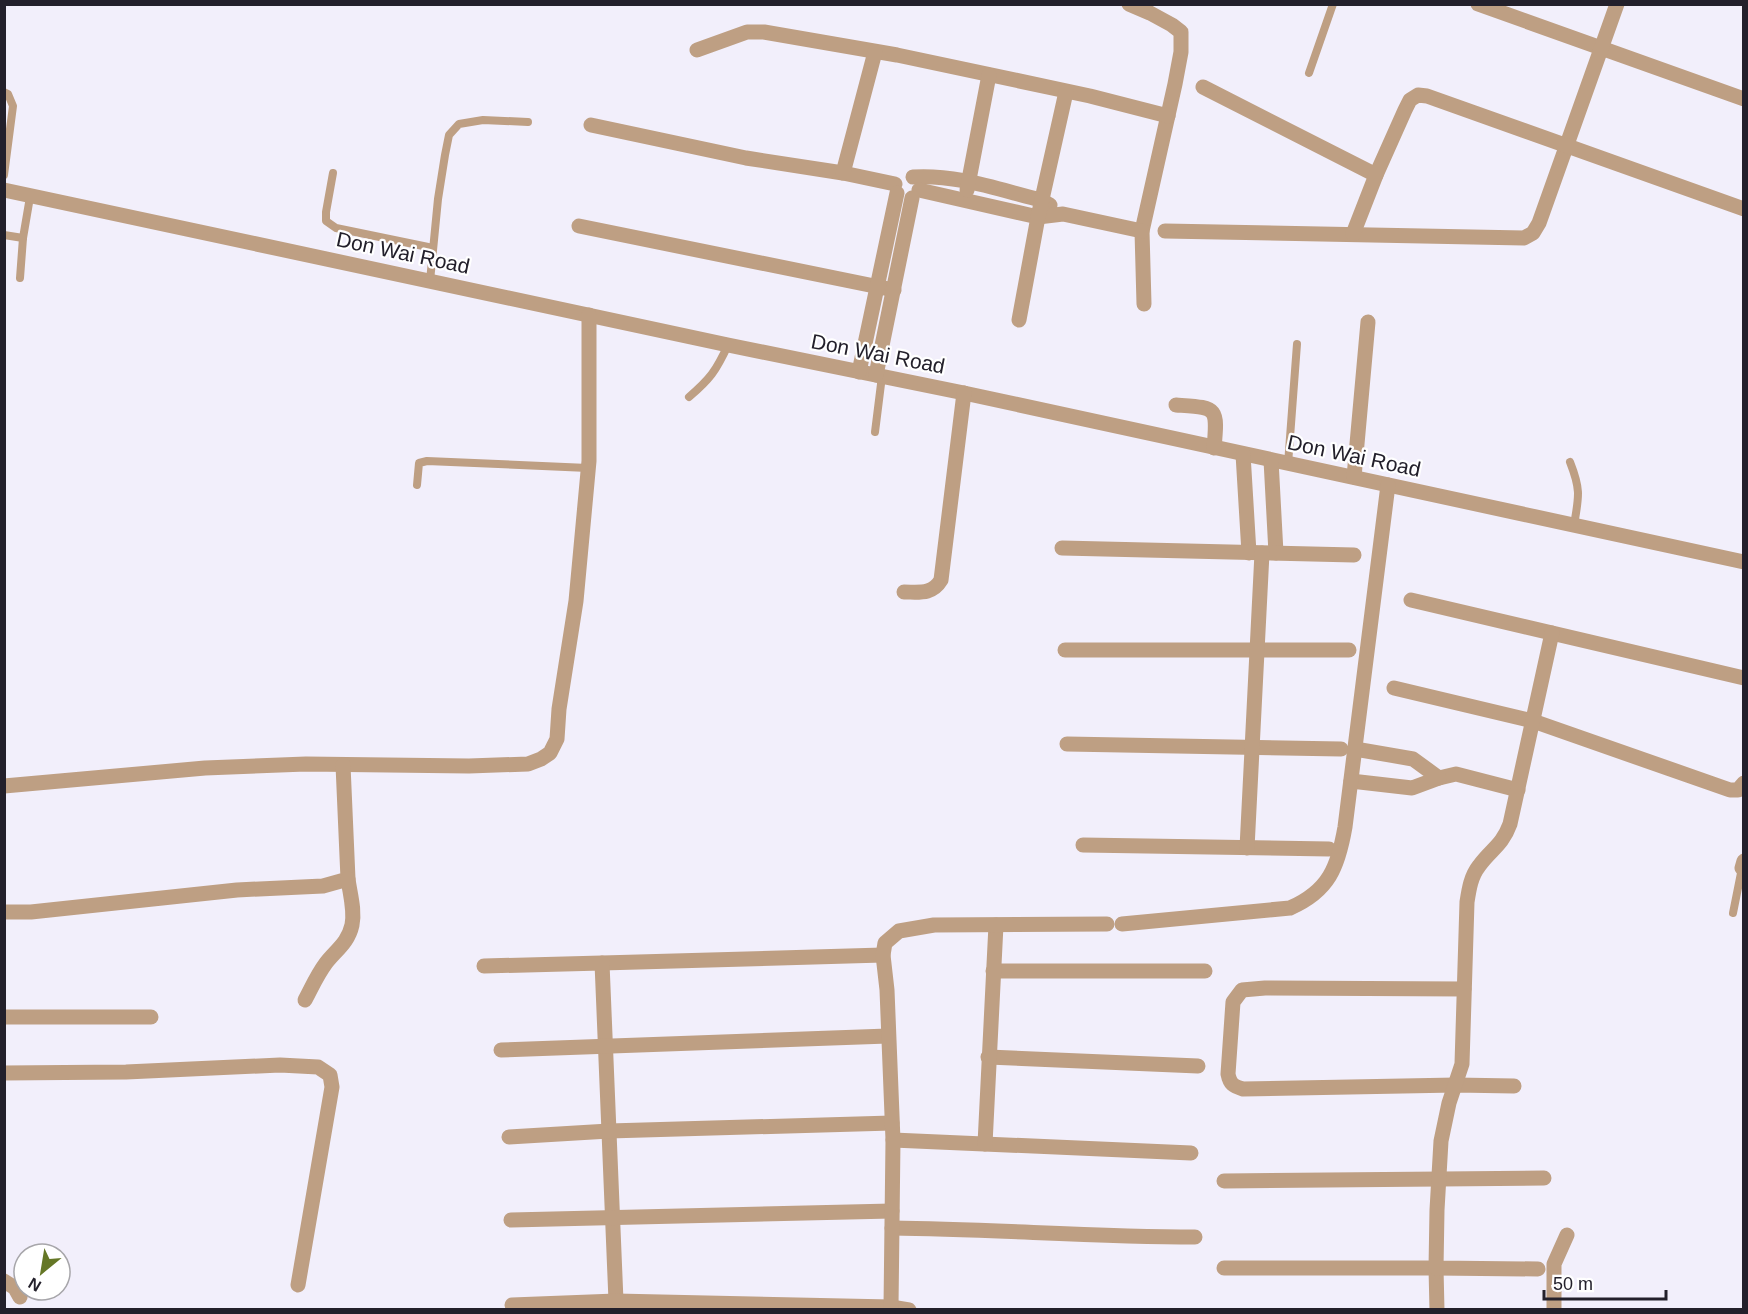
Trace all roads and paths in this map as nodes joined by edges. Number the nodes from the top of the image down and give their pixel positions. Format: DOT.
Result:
graph roads {
  1 [pos="1129,4"];
  2 [pos="1334,4"];
  3 [pos="1478,4"];
  4 [pos="1617,4"];
  5 [pos="697,50"];
  6 [pos="1601,50"];
  7 [pos="875,52"];
  8 [pos="1309,74"];
  9 [pos="989,75"];
  10 [pos="1203,87"];
  11 [pos="4,92"];
  12 [pos="1066,92"];
  13 [pos="1743,99"];
  14 [pos="1168,116"];
  15 [pos="528,122"];
  16 [pos="591,125"];
  17 [pos="1566,147"];
  18 [pos="333,173"];
  19 [pos="843,173"];
  20 [pos="4,175"];
  21 [pos="1376,175"];
  22 [pos="969,183"];
  23 [pos="915,188"];
  24 [pos="896,189"];
  25 [pos="4,190"];
  26 [pos="30,196"];
  27 [pos="965,200"];
  28 [pos="1041,200"];
  29 [pos="1743,209"];
  30 [pos="1063,214"];
  31 [pos="1038,217"];
  32 [pos="579,226"];
  33 [pos="1142,231"];
  34 [pos="1165,231"];
  35 [pos="1353,234"];
  36 [pos="4,235"];
  37 [pos="23,238"];
  38 [pos="433,248"];
  39 [pos="20,278"];
  40 [pos="430,280"];
  41 [pos="877,286"];
  42 [pos="894,290"];
  43 [pos="1144,304"];
  44 [pos="589,315"];
  45 [pos="1019,320"];
  46 [pos="1368,322"];
  47 [pos="1297,344"];
  48 [pos="728,345"];
  49 [pos="859,372"];
  50 [pos="879,376"];
  51 [pos="964,393"];
  52 [pos="689,398"];
  53 [pos="1176,405"];
  54 [pos="875,432"];
  55 [pos="1214,448"];
  56 [pos="1243,454"];
  57 [pos="1271,460"];
  58 [pos="1570,462"];
  59 [pos="1288,464"];
  60 [pos="588,468"];
  61 [pos="1354,477"];
  62 [pos="417,485"];
  63 [pos="1388,485"];
  64 [pos="1574,525"];
  65 [pos="1062,548"];
  66 [pos="1262,553"];
  67 [pos="1354,555"];
  68 [pos="1743,562"];
  69 [pos="904,592"];
  70 [pos="1411,600"];
  71 [pos="1552,633"];
  72 [pos="1065,650"];
  73 [pos="1258,650"];
  74 [pos="1348,650"];
  75 [pos="1743,678"];
  76 [pos="1394,688"];
  77 [pos="1533,721"];
  78 [pos="1067,744"];
  79 [pos="1253,747"];
  80 [pos="1348,749"];
  81 [pos="343,765"];
  82 [pos="1439,778"];
  83 [pos="1351,781"];
  84 [pos="1743,783"];
  85 [pos="4,786"];
  86 [pos="1518,790"];
  87 [pos="1083,845"];
  88 [pos="1247,848"];
  89 [pos="1329,849"];
  90 [pos="1743,866"];
  91 [pos="348,879"];
  92 [pos="4,912"];
  93 [pos="1733,913"];
  94 [pos="996,925"];
  95 [pos="883,955"];
  96 [pos="602,963"];
  97 [pos="484,966"];
  98 [pos="993,971"];
  99 [pos="1205,971"];
  100 [pos="1464,989"];
  101 [pos="305,1000"];
  102 [pos="4,1017"];
  103 [pos="151,1017"];
  104 [pos="888,1036"];
  105 [pos="605,1047"];
  106 [pos="501,1050"];
  107 [pos="988,1057"];
  108 [pos="1198,1066"];
  109 [pos="4,1073"];
  110 [pos="1456,1085"];
  111 [pos="1514,1086"];
  112 [pos="892,1123"];
  113 [pos="609,1131"];
  114 [pos="509,1137"];
  115 [pos="893,1140"];
  116 [pos="985,1144"];
  117 [pos="1191,1153"];
  118 [pos="1544,1178"];
  119 [pos="1438,1179"];
  120 [pos="1224,1181"];
  121 [pos="892,1211"];
  122 [pos="612,1216"];
  123 [pos="511,1220"];
  124 [pos="892,1228"];
  125 [pos="1567,1235"];
  126 [pos="1195,1237"];
  127 [pos="1224,1268"];
  128 [pos="1436,1268"];
  129 [pos="1538,1269"];
  130 [pos="298,1285"];
  131 [pos="616,1301"];
  132 [pos="512,1305"];
  133 [pos="891,1307"];
  134 [pos="909,1310"];
  135 [pos="1437,1310"];
  136 [pos="1554,1310"];
  1 -- 14 [label="street"];
  2 -- 8 [label="lane"];
  3 -- 6 [label="street"];
  4 -- 6 [label="street"];
  5 -- 7 [label="street"];
  6 -- 13 [label="street"];
  6 -- 17 [label="street"];
  7 -- 9 [label="street"];
  7 -- 19 [label="street"];
  9 -- 12 [label="street"];
  9 -- 22 [label="street"];
  10 -- 21 [label="street"];
  11 -- 20 [label="lane"];
  12 -- 14 [label="street"];
  12 -- 28 [label="street"];
  14 -- 33 [label="street"];
  15 -- 38 [label="lane"];
  16 -- 19 [label="street"];
  17 -- 21 [label="street"];
  17 -- 29 [label="street"];
  17 -- 35 [label="street"];
  18 -- 38 [label="lane"];
  19 -- 24 [label="street"];
  21 -- 35 [label="street"];
  22 -- 23 [label="street"];
  22 -- 27 [label="street"];
  22 -- 28 [label="street"];
  23 -- 24 [label="street"];
  23 -- 24 [label="street"];
  23 -- 27 [label="street"];
  23 -- 42 [label="street"];
  24 -- 41 [label="street"];
  25 -- 26 [label="street, Don Wai Road"];
  26 -- 37 [label="lane"];
  26 -- 40 [label="street, Don Wai Road"];
  27 -- 31 [label="street"];
  28 -- 30 [label="street"];
  28 -- 31 [label="street"];
  30 -- 31 [label="street"];
  30 -- 33 [label="street"];
  31 -- 45 [label="street"];
  32 -- 41 [label="street"];
  33 -- 43 [label="street"];
  34 -- 35 [label="street"];
  36 -- 37 [label="lane"];
  37 -- 39 [label="lane"];
  38 -- 40 [label="lane"];
  40 -- 44 [label="street, Don Wai Road"];
  41 -- 42 [label="street"];
  41 -- 49 [label="street"];
  42 -- 50 [label="street"];
  44 -- 48 [label="street, Don Wai Road"];
  44 -- 60 [label="street"];
  46 -- 61 [label="street"];
  47 -- 59 [label="lane"];
  48 -- 49 [label="street, Don Wai Road"];
  48 -- 52 [label="lane"];
  49 -- 50 [label="street, Don Wai Road"];
  50 -- 51 [label="street, Don Wai Road"];
  50 -- 54 [label="lane"];
  51 -- 55 [label="street, Don Wai Road"];
  51 -- 69 [label="street"];
  53 -- 55 [label="street"];
  55 -- 56 [label="street, Don Wai Road"];
  56 -- 57 [label="street, Don Wai Road"];
  56 -- 66 [label="street"];
  57 -- 59 [label="street, Don Wai Road"];
  57 -- 66 [label="street"];
  58 -- 64 [label="lane"];
  59 -- 61 [label="street, Don Wai Road"];
  60 -- 62 [label="lane"];
  60 -- 81 [label="street"];
  61 -- 63 [label="street, Don Wai Road"];
  63 -- 64 [label="street, Don Wai Road"];
  63 -- 80 [label="street"];
  64 -- 68 [label="street, Don Wai Road"];
  65 -- 66 [label="street"];
  66 -- 67 [label="street"];
  66 -- 73 [label="street"];
  70 -- 71 [label="street"];
  71 -- 75 [label="street"];
  71 -- 77 [label="street"];
  72 -- 73 [label="street"];
  73 -- 74 [label="street"];
  73 -- 79 [label="street"];
  76 -- 77 [label="street"];
  77 -- 84 [label="street"];
  77 -- 86 [label="street"];
  78 -- 79 [label="street"];
  79 -- 80 [label="street"];
  79 -- 88 [label="street"];
  80 -- 82 [label="street"];
  80 -- 83 [label="street"];
  81 -- 85 [label="street"];
  81 -- 91 [label="street"];
  82 -- 83 [label="street"];
  82 -- 86 [label="street"];
  83 -- 94 [label="street"];
  86 -- 100 [label="street"];
  87 -- 88 [label="street"];
  88 -- 89 [label="street"];
  90 -- 93 [label="lane"];
  91 -- 92 [label="street"];
  91 -- 101 [label="street"];
  94 -- 95 [label="street"];
  94 -- 98 [label="street"];
  95 -- 96 [label="street"];
  95 -- 104 [label="street"];
  96 -- 97 [label="street"];
  96 -- 105 [label="street"];
  98 -- 99 [label="street"];
  98 -- 107 [label="street"];
  100 -- 110 [label="street"];
  100 -- 110 [label="street"];
  102 -- 103 [label="street"];
  104 -- 105 [label="street"];
  104 -- 112 [label="street"];
  105 -- 106 [label="street"];
  105 -- 113 [label="street"];
  107 -- 108 [label="street"];
  107 -- 116 [label="street"];
  109 -- 130 [label="street"];
  110 -- 111 [label="street"];
  110 -- 119 [label="street"];
  112 -- 113 [label="street"];
  112 -- 115 [label="street"];
  113 -- 114 [label="street"];
  113 -- 122 [label="street"];
  115 -- 116 [label="street"];
  115 -- 121 [label="street"];
  116 -- 117 [label="street"];
  118 -- 119 [label="street"];
  119 -- 120 [label="street"];
  119 -- 128 [label="street"];
  121 -- 122 [label="street"];
  121 -- 124 [label="street"];
  122 -- 123 [label="street"];
  122 -- 131 [label="street"];
  124 -- 126 [label="street"];
  124 -- 133 [label="street"];
  125 -- 136 [label="street"];
  127 -- 128 [label="street"];
  128 -- 129 [label="street"];
  128 -- 135 [label="street"];
  131 -- 132 [label="street"];
  131 -- 133 [label="street"];
  133 -- 134 [label="street"];
}
